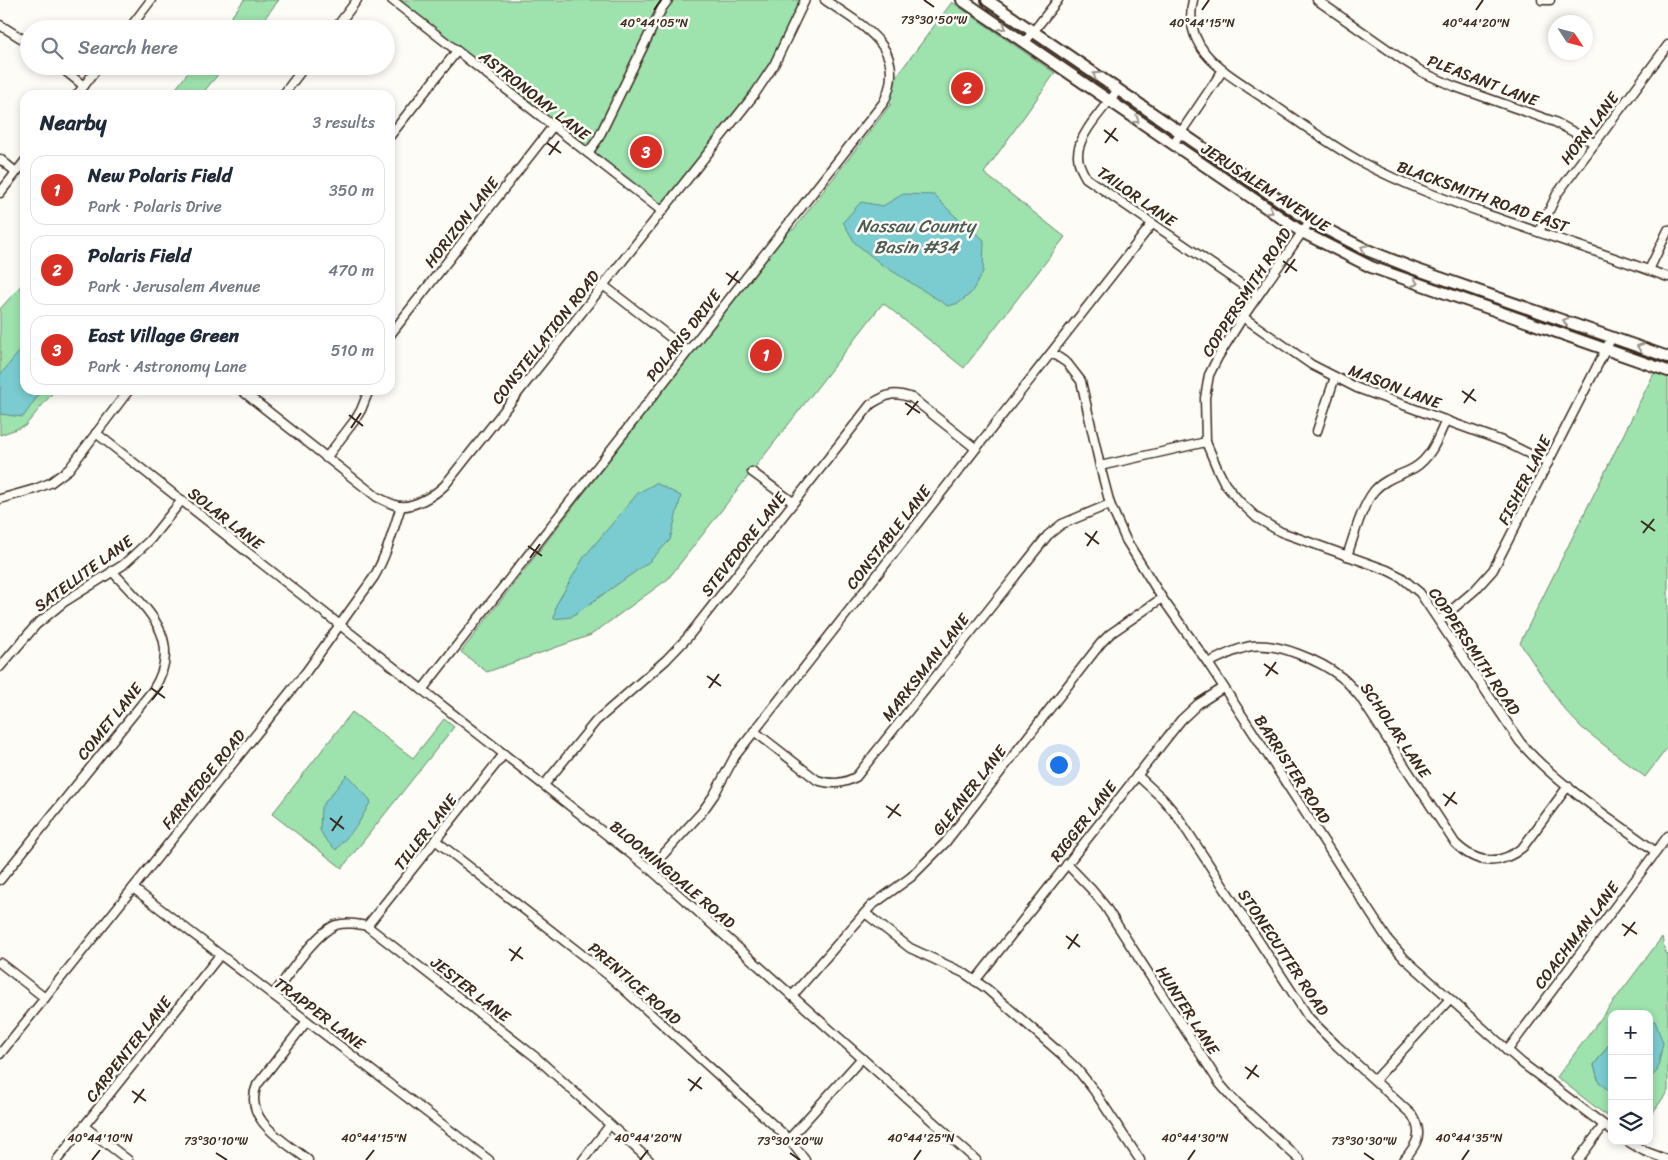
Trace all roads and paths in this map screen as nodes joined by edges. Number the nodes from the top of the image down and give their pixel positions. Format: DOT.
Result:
graph roads {
  1 [pos="151,0"];
  2 [pos="358,0"];
  3 [pos="392,0"];
  4 [pos="668,0"];
  5 [pos="805,0"];
  6 [pos="825,0"];
  7 [pos="962,0"];
  8 [pos="987,0"];
  9 [pos="1058,0"];
  10 [pos="1193,0"];
  11 [pos="1317,0"];
  12 [pos="1542,0"];
  13 [pos="1550,0"];
  14 [pos="1327,3"];
  15 [pos="136,20"];
  16 [pos="342,20"];
  17 [pos="0,25"];
  18 [pos="1033,32"];
  19 [pos="20,37"];
  20 [pos="1025,42"];
  21 [pos="1668,45"];
  22 [pos="457,51"];
  23 [pos="1224,70"];
  24 [pos="70,75"];
  25 [pos="92,75"];
  26 [pos="298,75"];
  27 [pos="84,86"];
  28 [pos="81,90"];
  29 [pos="287,90"];
  30 [pos="1118,90"];
  31 [pos="1109,102"];
  32 [pos="553,126"];
  33 [pos="395,130"];
  34 [pos="1181,134"];
  35 [pos="1594,143"];
  36 [pos="1173,144"];
  37 [pos="588,153"];
  38 [pos="0,159"];
  39 [pos="20,167"];
  40 [pos="16,172"];
  41 [pos="0,193"];
  42 [pos="662,211"];
  43 [pos="1310,221"];
  44 [pos="1152,224"];
  45 [pos="1668,230"];
  46 [pos="1302,232"];
  47 [pos="1539,232"];
  48 [pos="1649,270"];
  49 [pos="1668,277"];
  50 [pos="603,285"];
  51 [pos="1485,293"];
  52 [pos="1257,296"];
  53 [pos="1480,306"];
  54 [pos="1243,317"];
  55 [pos="395,329"];
  56 [pos="1612,337"];
  57 [pos="1606,350"];
  58 [pos="688,352"];
  59 [pos="1052,353"];
  60 [pos="1668,356"];
  61 [pos="1668,370"];
  62 [pos="1335,377"];
  63 [pos="125,395"];
  64 [pos="247,395"];
  65 [pos="367,395"];
  66 [pos="1446,420"];
  67 [pos="1317,431"];
  68 [pos="96,433"];
  69 [pos="1206,442"];
  70 [pos="975,448"];
  71 [pos="326,458"];
  72 [pos="1548,463"];
  73 [pos="1100,466"];
  74 [pos="752,472"];
  75 [pos="0,499"];
  76 [pos="182,500"];
  77 [pos="793,502"];
  78 [pos="1110,504"];
  79 [pos="401,506"];
  80 [pos="1347,556"];
  81 [pos="112,571"];
  82 [pos="1162,598"];
  83 [pos="1440,620"];
  84 [pos="340,625"];
  85 [pos="1208,663"];
  86 [pos="0,667"];
  87 [pos="1223,688"];
  88 [pos="422,690"];
  89 [pos="754,731"];
  90 [pos="504,754"];
  91 [pos="1137,774"];
  92 [pos="544,785"];
  93 [pos="1568,786"];
  94 [pos="1668,836"];
  95 [pos="435,840"];
  96 [pos="1656,852"];
  97 [pos="1066,864"];
  98 [pos="650,869"];
  99 [pos="0,880"];
  100 [pos="133,888"];
  101 [pos="865,913"];
  102 [pos="367,926"];
  103 [pos="220,954"];
  104 [pos="0,963"];
  105 [pos="974,981"];
  106 [pos="273,995"];
  107 [pos="792,996"];
  108 [pos="45,998"];
  109 [pos="1449,1000"];
  110 [pos="307,1021"];
  111 [pos="1507,1051"];
  112 [pos="0,1054"];
  113 [pos="862,1058"];
  114 [pos="1375,1080"];
  115 [pos="610,1125"];
  116 [pos="1604,1125"];
  117 [pos="84,1126"];
  118 [pos="1608,1128"];
  119 [pos="789,1139"];
  120 [pos="1634,1145"];
  121 [pos="57,1160"];
  122 [pos="128,1160"];
  123 [pos="308,1160"];
  124 [pos="489,1160"];
  125 [pos="583,1160"];
  126 [pos="649,1160"];
  127 [pos="805,1160"];
  128 [pos="976,1160"];
  129 [pos="1140,1160"];
  130 [pos="1300,1160"];
  131 [pos="1404,1160"];
  132 [pos="1578,1160"];
  133 [pos="1668,1160"];
  1 -- 15 [label="street"];
  2 -- 16 [label="street"];
  3 -- 22 [label="street, ASTRONOMY LANE"];
  4 -- 37 [label="street"];
  5 -- 42 [label="street, CONSTELLATION ROAD"];
  6 -- 58 [label="street, POLARIS DRIVE"];
  7 -- 20 [label="main road, JERUSALEM AVENUE, one-way"];
  8 -- 18 [label="main road, JERUSALEM AVENUE"];
  9 -- 18 [label="street"];
  10 -- 23 [label="street, BLACKSMITH ROAD EAST"];
  11 -- 14 [label="street, PLEASANT LANE"];
  12 -- 13 [label="street"];
  14 -- 35 [label="street, PLEASANT LANE"];
  17 -- 19 [label="street"];
  18 -- 20 [label="street"];
  30 -- 18 [label="main road, JERUSALEM AVENUE, one-way"];
  20 -- 31 [label="main road, JERUSALEM AVENUE"];
  21 -- 35 [label="street, HORN LANE"];
  22 -- 32 [label="street, ASTRONOMY LANE"];
  22 -- 33 [label="street"];
  23 -- 34 [label="street"];
  23 -- 47 [label="street, BLACKSMITH ROAD EAST"];
  24 -- 27 [label="street"];
  25 -- 27 [label="street"];
  26 -- 29 [label="street"];
  27 -- 28 [label="street"];
  30 -- 31 [label="street, TAILOR LANE"];
  30 -- 34 [label="main road, JERUSALEM AVENUE"];
  31 -- 36 [label="main road, JERUSALEM AVENUE, one-way"];
  31 -- 44 [label="street, TAILOR LANE"];
  32 -- 37 [label="street, ASTRONOMY LANE"];
  32 -- 55 [label="street, HORIZON LANE"];
  34 -- 36 [label="street"];
  34 -- 43 [label="main road, JERUSALEM AVENUE"];
  35 -- 47 [label="street, HORN LANE"];
  36 -- 46 [label="main road, JERUSALEM AVENUE, one-way"];
  37 -- 42 [label="street, ASTRONOMY LANE"];
  38 -- 40 [label="street"];
  39 -- 40 [label="street"];
  40 -- 41 [label="street"];
  42 -- 50 [label="street, CONSTELLATION ROAD"];
  43 -- 46 [label="street, COPPERSMITH ROAD"];
  51 -- 43 [label="main road, JERUSALEM AVENUE, one-way"];
  44 -- 52 [label="street, TAILOR LANE"];
  44 -- 59 [label="street, CONSTABLE LANE"];
  45 -- 48 [label="street"];
  46 -- 52 [label="street, COPPERSMITH ROAD"];
  46 -- 53 [label="main road, JERUSALEM AVENUE, one-way"];
  47 -- 48 [label="street, BLACKSMITH ROAD EAST"];
  48 -- 49 [label="street, BLACKSMITH ROAD EAST"];
  50 -- 58 [label="street"];
  50 -- 79 [label="street, CONSTELLATION ROAD"];
  51 -- 53 [label="main road"];
  56 -- 51 [label="main road, JERUSALEM AVENUE, one-way"];
  52 -- 54 [label="street, COPPERSMITH ROAD"];
  53 -- 57 [label="main road, JERUSALEM AVENUE"];
  54 -- 62 [label="street, MASON LANE"];
  54 -- 69 [label="street, COPPERSMITH ROAD"];
  56 -- 57 [label="street, FISHER LANE"];
  60 -- 56 [label="main road, JERUSALEM AVENUE, one-way"];
  57 -- 61 [label="main road, JERUSALEM AVENUE"];
  57 -- 72 [label="street, FISHER LANE"];
  58 -- 88 [label="street, POLARIS DRIVE"];
  59 -- 70 [label="street, CONSTABLE LANE"];
  59 -- 73 [label="street, BARRISTER ROAD"];
  62 -- 66 [label="street, MASON LANE"];
  62 -- 67 [label="street"];
  63 -- 68 [label="street"];
  64 -- 71 [label="street"];
  65 -- 71 [label="street"];
  66 -- 72 [label="street, MASON LANE"];
  66 -- 80 [label="street"];
  68 -- 75 [label="street"];
  68 -- 76 [label="street, SOLAR LANE"];
  69 -- 73 [label="street"];
  69 -- 80 [label="street, COPPERSMITH ROAD"];
  70 -- 77 [label="street, STEVEDORE LANE"];
  70 -- 89 [label="street, CONSTABLE LANE"];
  71 -- 79 [label="street"];
  72 -- 83 [label="street, FISHER LANE"];
  73 -- 78 [label="street, BARRISTER ROAD"];
  74 -- 77 [label="street"];
  76 -- 81 [label="street, SATELLITE LANE"];
  76 -- 84 [label="street, SOLAR LANE"];
  77 -- 92 [label="street, STEVEDORE LANE"];
  78 -- 82 [label="street, BARRISTER ROAD"];
  78 -- 89 [label="street, MARKSMAN LANE"];
  79 -- 84 [label="street, FARMEDGE ROAD"];
  80 -- 83 [label="street, COPPERSMITH ROAD"];
  81 -- 86 [label="street, SATELLITE LANE"];
  81 -- 99 [label="street, COMET LANE"];
  82 -- 85 [label="street, BARRISTER ROAD"];
  82 -- 101 [label="street, GLEANER LANE"];
  83 -- 93 [label="street, COPPERSMITH ROAD"];
  84 -- 88 [label="street, BLOOMINGDALE ROAD"];
  84 -- 100 [label="street, FARMEDGE ROAD"];
  85 -- 87 [label="street, BARRISTER ROAD"];
  85 -- 93 [label="street, SCHOLAR LANE"];
  87 -- 91 [label="street, RIGGER LANE"];
  87 -- 109 [label="street, BARRISTER ROAD"];
  88 -- 90 [label="street, BLOOMINGDALE ROAD"];
  89 -- 98 [label="street, CONSTABLE LANE"];
  90 -- 92 [label="street, BLOOMINGDALE ROAD"];
  90 -- 95 [label="street, TILLER LANE"];
  91 -- 97 [label="street, RIGGER LANE"];
  91 -- 114 [label="street, STONECUTTER ROAD"];
  92 -- 98 [label="street, BLOOMINGDALE ROAD"];
  93 -- 96 [label="street, COPPERSMITH ROAD"];
  94 -- 96 [label="street, COACHMAN LANE"];
  95 -- 102 [label="street, TILLER LANE"];
  95 -- 119 [label="street, PRENTICE ROAD"];
  96 -- 111 [label="street, COACHMAN LANE"];
  97 -- 105 [label="street, RIGGER LANE"];
  97 -- 130 [label="street, HUNTER LANE"];
  98 -- 107 [label="street, BLOOMINGDALE ROAD"];
  100 -- 103 [label="street, TRAPPER LANE"];
  100 -- 108 [label="street, FARMEDGE ROAD"];
  101 -- 105 [label="street"];
  101 -- 107 [label="street, GLEANER LANE"];
  102 -- 106 [label="street"];
  102 -- 115 [label="street, JESTER LANE"];
  103 -- 106 [label="street, TRAPPER LANE"];
  103 -- 117 [label="street, CARPENTER LANE"];
  104 -- 108 [label="street"];
  105 -- 129 [label="street"];
  106 -- 110 [label="street, TRAPPER LANE"];
  107 -- 113 [label="street, BLOOMINGDALE ROAD"];
  108 -- 112 [label="street, FARMEDGE ROAD"];
  109 -- 111 [label="street, BARRISTER ROAD"];
  109 -- 114 [label="street"];
  110 -- 123 [label="street"];
  110 -- 124 [label="street, TRAPPER LANE"];
  111 -- 116 [label="street, BARRISTER ROAD"];
  113 -- 119 [label="street"];
  113 -- 128 [label="street, BLOOMINGDALE ROAD"];
  114 -- 131 [label="street, STONECUTTER ROAD"];
  115 -- 125 [label="street"];
  115 -- 126 [label="street, JESTER LANE"];
  116 -- 118 [label="street, BARRISTER ROAD"];
  116 -- 132 [label="street"];
  117 -- 121 [label="street, CARPENTER LANE"];
  117 -- 122 [label="street"];
  119 -- 127 [label="street, PRENTICE ROAD"];
  120 -- 133 [label="street"];
}
